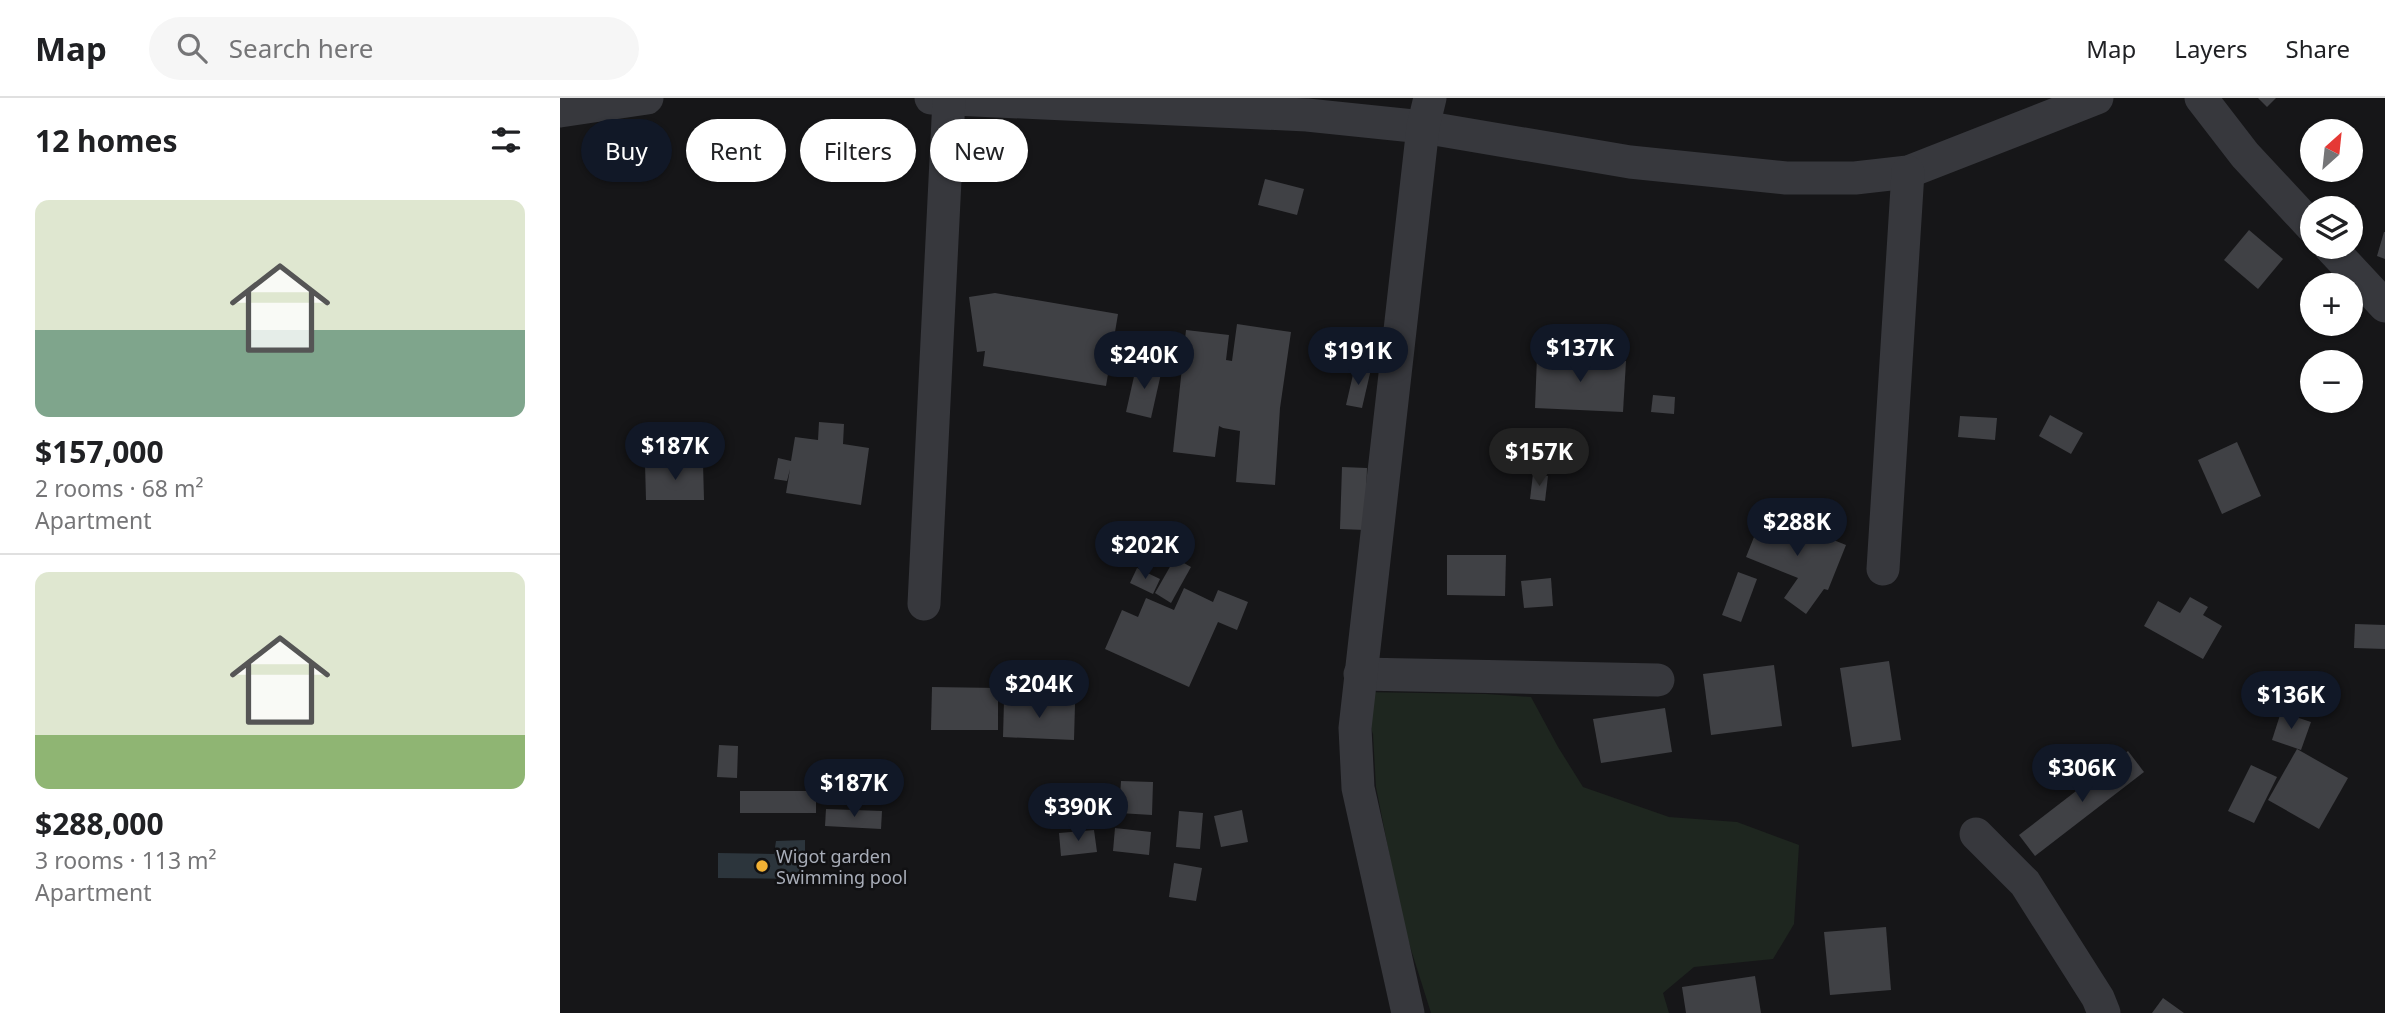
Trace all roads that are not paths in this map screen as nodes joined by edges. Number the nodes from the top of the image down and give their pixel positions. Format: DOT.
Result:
graph roads {
  1 [pos="647,98"];
  2 [pos="2097,98"];
  3 [pos="2201,98"];
  4 [pos="940,99"];
  5 [pos="560,111"];
  6 [pos="1427,113"];
  7 [pos="1908,172"];
  8 [pos="2300,214"];
  9 [pos="2341,259"];
  10 [pos="2385,306"];
  11 [pos="1883,569"];
  12 [pos="924,604"];
  13 [pos="1360,674"];
  14 [pos="1658,680"];
  15 [pos="1976,834"];
  16 [pos="1408,1013"];
  17 [pos="2104,1013"];
  1 -- 5 [label="street"];
  2 -- 7 [label="street"];
  3 -- 8 [label="street"];
  4 -- 6 [label="street"];
  4 -- 12 [label="street"];
  6 -- 7 [label="street"];
  6 -- 13 [label="street"];
  7 -- 11 [label="street"];
  9 -- 10 [label="street"];
  13 -- 14 [label="street"];
  13 -- 16 [label="street"];
  15 -- 17 [label="street"];
}
